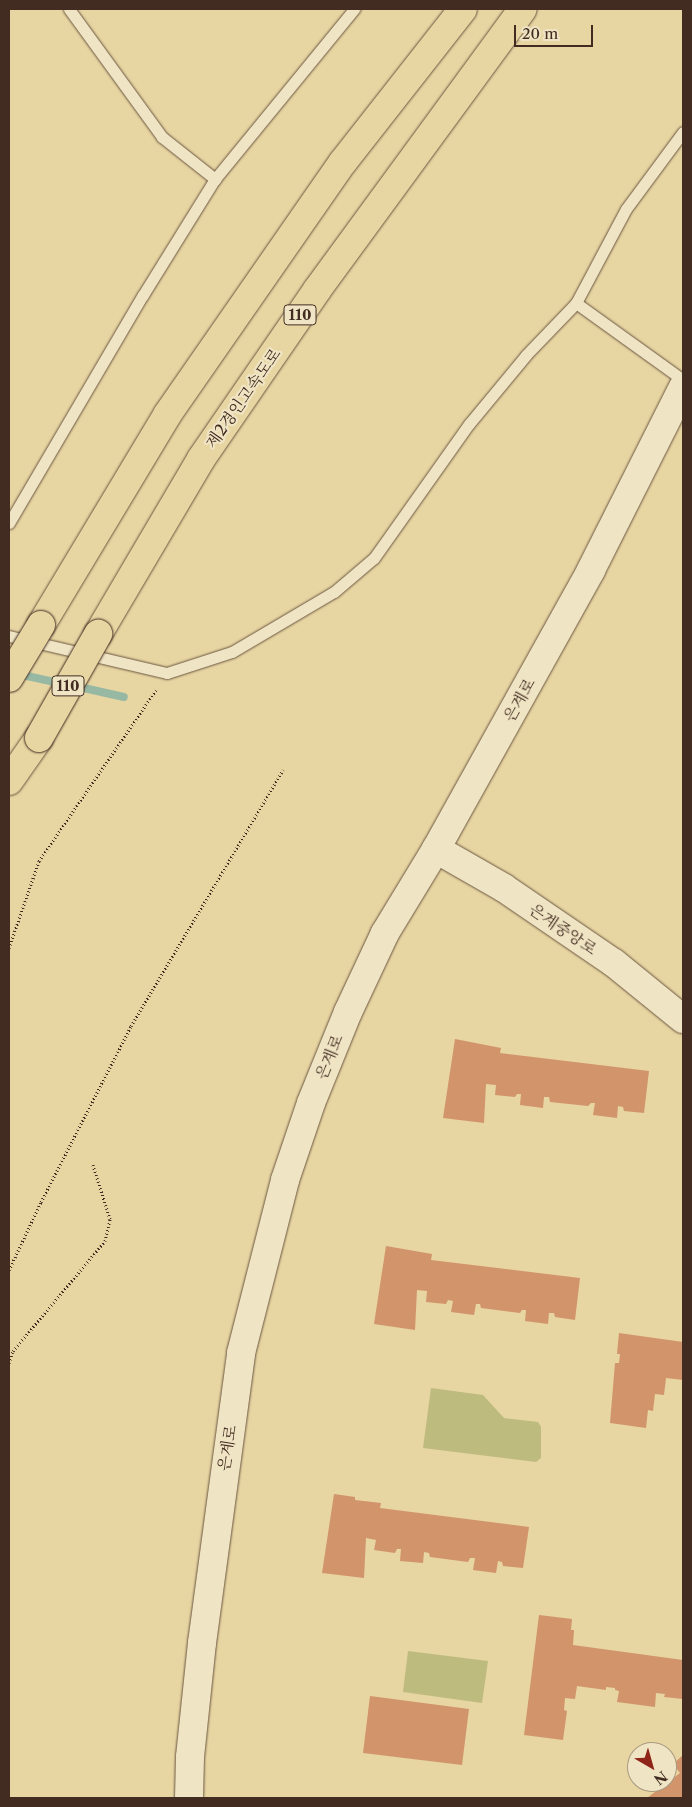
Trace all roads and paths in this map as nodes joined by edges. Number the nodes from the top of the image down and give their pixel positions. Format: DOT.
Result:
graph roads {
  1 [pos="69,9"];
  2 [pos="354,9"];
  3 [pos="463,9"];
  4 [pos="523,9"];
  5 [pos="683,132"];
  6 [pos="215,179"];
  7 [pos="576,303"];
  8 [pos="683,380"];
  9 [pos="683,387"];
  10 [pos="9,523"];
  11 [pos="9,636"];
  12 [pos="167,673"];
  13 [pos="9,678"];
  14 [pos="283,770"];
  15 [pos="9,781"];
  16 [pos="436,849"];
  17 [pos="9,948"];
  18 [pos="683,1019"];
  19 [pos="94,1165"];
  20 [pos="9,1270"];
  21 [pos="9,1363"];
  22 [pos="189,1798"];
  1 -- 6 [label="lane"];
  2 -- 6 [label="lane"];
  3 -- 13 [label="highway, bridge"];
  4 -- 15 [label="highway, 제2경인고속도로 / 110, bridge"];
  5 -- 7 [label="lane"];
  6 -- 10 [label="lane"];
  7 -- 8 [label="lane"];
  7 -- 12 [label="lane"];
  9 -- 16 [label="street, 은계로"];
  11 -- 12 [label="lane"];
  12 -- 17 [label="path"];
  14 -- 20 [label="path"];
  16 -- 18 [label="street, 은계중앙로"];
  16 -- 22 [label="street, 은계로"];
  19 -- 21 [label="path"];
}
